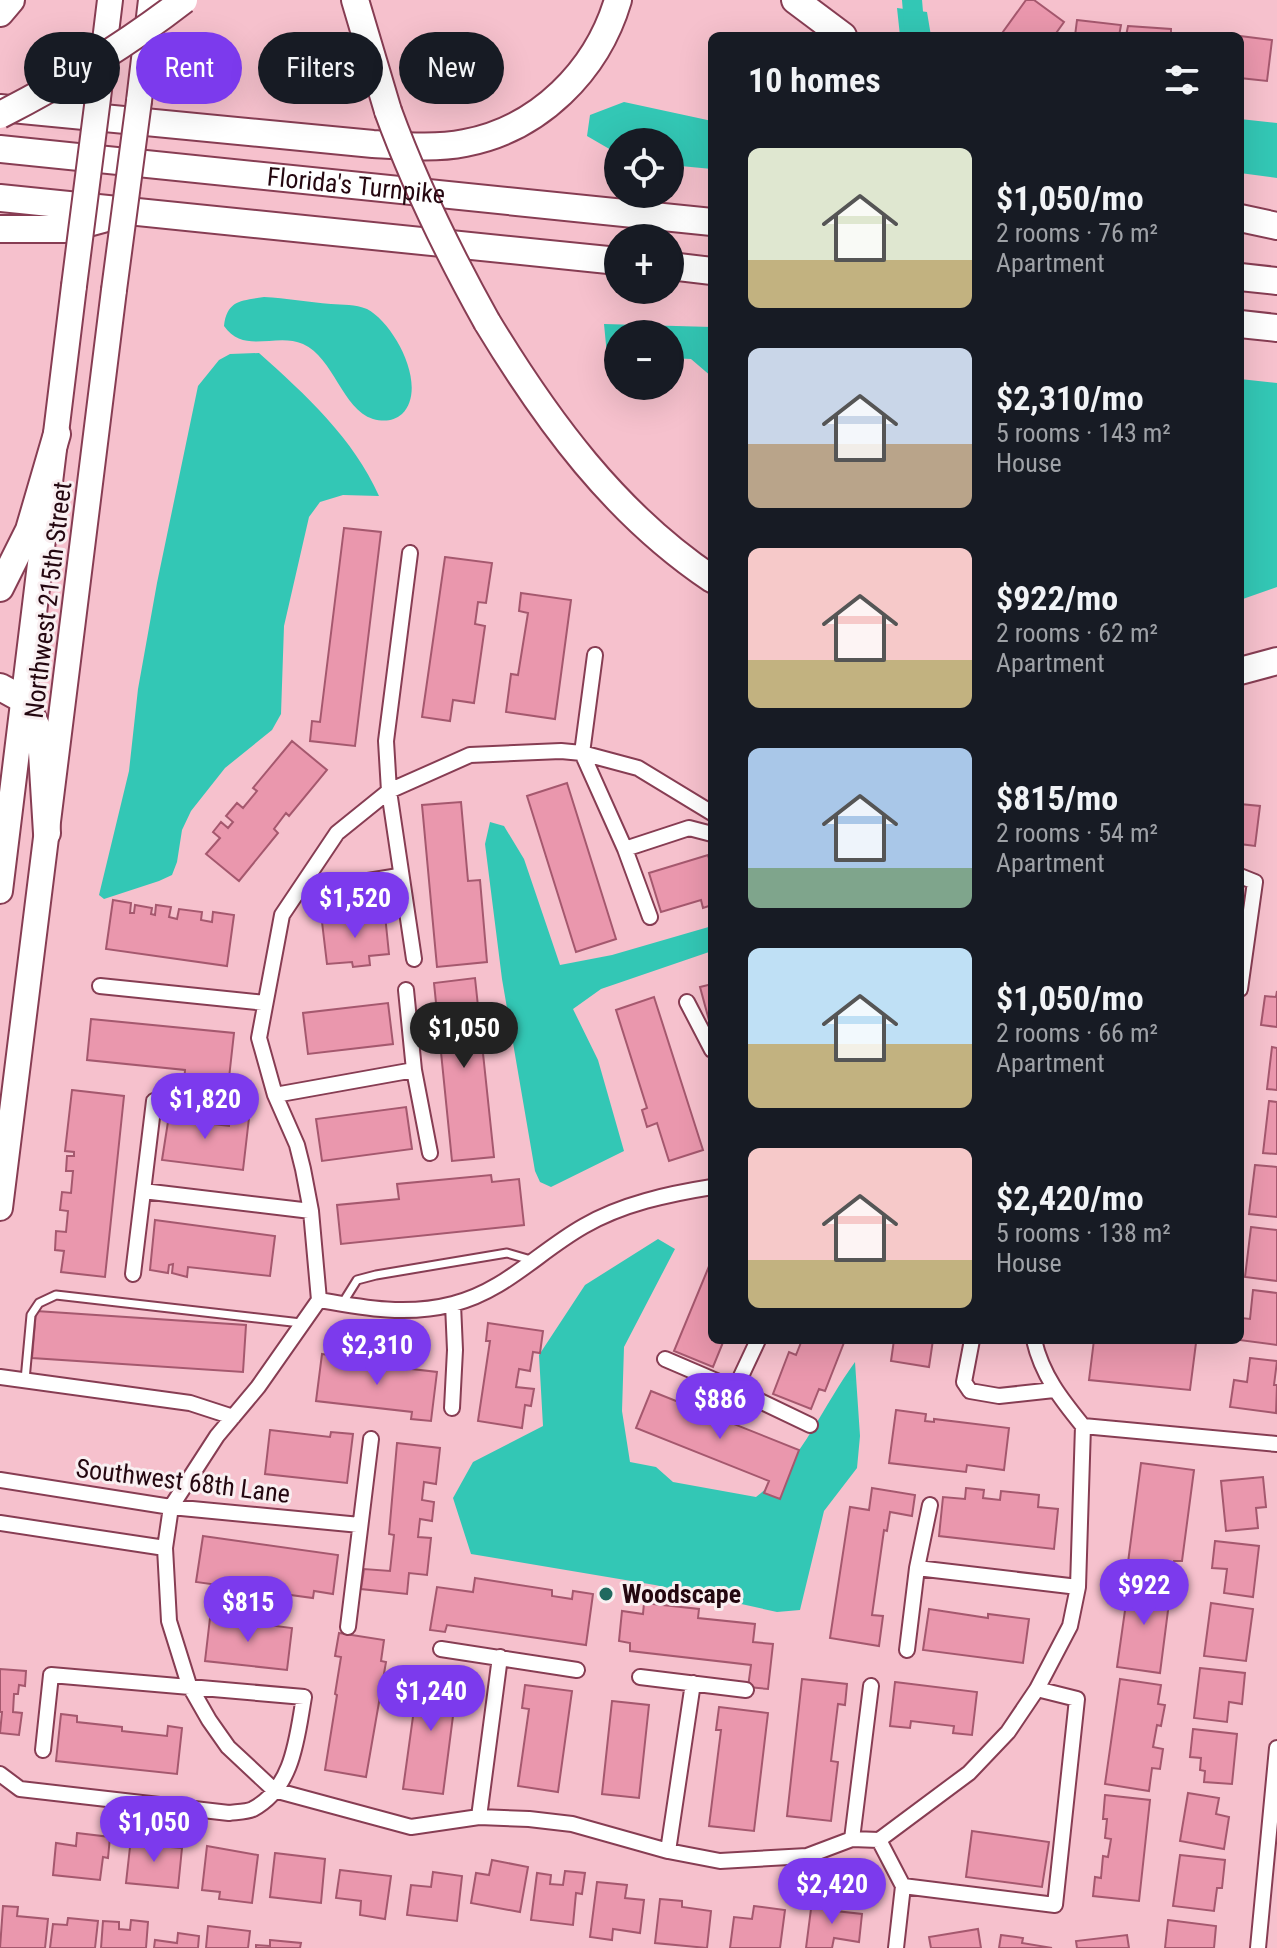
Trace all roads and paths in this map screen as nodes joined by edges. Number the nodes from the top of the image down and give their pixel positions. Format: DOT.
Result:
graph roads {
  1 [pos="11,0"];
  2 [pos="110,0"];
  3 [pos="151,0"];
  4 [pos="184,0"];
  5 [pos="355,0"];
  6 [pos="618,0"];
  7 [pos="795,0"];
  8 [pos="813,0"];
  9 [pos="0,13"];
  10 [pos="839,32"];
  11 [pos="841,32"];
  12 [pos="0,108"];
  13 [pos="0,115"];
  14 [pos="0,149"];
  15 [pos="0,198"];
  16 [pos="130,211"];
  17 [pos="1244,219"];
  18 [pos="708,222"];
  19 [pos="1277,226"];
  20 [pos="0,229"];
  21 [pos="604,260"];
  22 [pos="684,268"];
  23 [pos="708,271"];
  24 [pos="1244,277"];
  25 [pos="1277,281"];
  26 [pos="1244,324"];
  27 [pos="1277,328"];
  28 [pos="57,434"];
  29 [pos="410,553"];
  30 [pos="708,576"];
  31 [pos="0,588"];
  32 [pos="595,655"];
  33 [pos="1277,661"];
  34 [pos="1244,670"];
  35 [pos="0,687"];
  36 [pos="24,700"];
  37 [pos="582,753"];
  38 [pos="389,791"];
  39 [pos="708,811"];
  40 [pos="47,833"];
  41 [pos="708,833"];
  42 [pos="625,849"];
  43 [pos="401,872"];
  44 [pos="1244,878"];
  45 [pos="303,884"];
  46 [pos="0,891"];
  47 [pos="650,917"];
  48 [pos="414,959"];
  49 [pos="1244,960"];
  50 [pos="100,986"];
  51 [pos="406,990"];
  52 [pos="687,1002"];
  53 [pos="265,1003"];
  54 [pos="708,1042"];
  55 [pos="414,1070"];
  56 [pos="275,1095"];
  57 [pos="154,1101"];
  58 [pos="430,1153"];
  59 [pos="708,1188"];
  60 [pos="143,1191"];
  61 [pos="0,1208"];
  62 [pos="311,1211"];
  63 [pos="535,1261"];
  64 [pos="133,1274"];
  65 [pos="319,1300"];
  66 [pos="342,1304"];
  67 [pos="453,1304"];
  68 [pos="303,1323"];
  69 [pos="756,1344"];
  70 [pos="971,1344"];
  71 [pos="1035,1344"];
  72 [pos="665,1359"];
  73 [pos="0,1377"];
  74 [pos="25,1380"];
  75 [pos="735,1389"];
  76 [pos="1054,1390"];
  77 [pos="452,1408"];
  78 [pos="233,1417"];
  79 [pos="810,1425"];
  80 [pos="1083,1426"];
  81 [pos="371,1439"];
  82 [pos="1277,1444"];
  83 [pos="0,1480"];
  84 [pos="930,1505"];
  85 [pos="171,1507"];
  86 [pos="0,1523"];
  87 [pos="360,1525"];
  88 [pos="165,1548"];
  89 [pos="917,1568"];
  90 [pos="1078,1587"];
  91 [pos="348,1627"];
  92 [pos="441,1649"];
  93 [pos="907,1650"];
  94 [pos="500,1657"];
  95 [pos="577,1670"];
  96 [pos="640,1677"];
  97 [pos="693,1683"];
  98 [pos="189,1685"];
  99 [pos="871,1686"];
  100 [pos="1037,1689"];
  101 [pos="746,1690"];
  102 [pos="1277,1748"];
  103 [pos="43,1750"];
  104 [pos="0,1774"];
  105 [pos="274,1790"];
  106 [pos="479,1817"];
  107 [pos="852,1839"];
  108 [pos="879,1840"];
  109 [pos="668,1851"];
  110 [pos="1270,1875"];
  111 [pos="903,1886"];
  112 [pos="896,1948"];
  113 [pos="1258,1948"];
  1 -- 9 [label="highway"];
  2 -- 28 [label="main road, Northwest 215th Street, bridge"];
  3 -- 40 [label="main road, Northwest 215th Street, bridge"];
  4 -- 13 [label="highway, bridge"];
  5 -- 30 [label="highway, bridge"];
  6 -- 12 [label="highway"];
  7 -- 10 [label="highway"];
  8 -- 11 [label="highway"];
  14 -- 18 [label="highway, Florida's Turnpike"];
  15 -- 16 [label="highway, Florida's Turnpike"];
  16 -- 20 [label="highway"];
  16 -- 21 [label="highway, Florida's Turnpike"];
  17 -- 19 [label="highway"];
  22 -- 23 [label="highway"];
  24 -- 25 [label="highway"];
  26 -- 27 [label="highway"];
  28 -- 31 [label="highway"];
  28 -- 36 [label="main road, Northwest 215th Street"];
  29 -- 38 [label="street"];
  32 -- 37 [label="street"];
  33 -- 34 [label="highway"];
  35 -- 36 [label="highway"];
  36 -- 40 [label="highway"];
  36 -- 46 [label="main road, Northwest 215th Street"];
  37 -- 38 [label="street"];
  37 -- 39 [label="street"];
  37 -- 42 [label="street"];
  38 -- 43 [label="street"];
  38 -- 45 [label="street"];
  40 -- 61 [label="main road, Northwest 215th Street"];
  41 -- 42 [label="street"];
  42 -- 47 [label="street"];
  43 -- 45 [label="lane"];
  43 -- 48 [label="street"];
  44 -- 49 [label="street"];
  45 -- 53 [label="street"];
  50 -- 53 [label="street"];
  51 -- 55 [label="street"];
  52 -- 54 [label="street"];
  53 -- 56 [label="street"];
  55 -- 56 [label="street"];
  55 -- 58 [label="street"];
  56 -- 62 [label="street"];
  57 -- 60 [label="street"];
  59 -- 63 [label="street"];
  60 -- 62 [label="street"];
  60 -- 64 [label="street"];
  62 -- 65 [label="street"];
  63 -- 66 [label="lane"];
  63 -- 67 [label="street"];
  65 -- 66 [label="street"];
  65 -- 68 [label="street"];
  66 -- 67 [label="street"];
  67 -- 77 [label="street"];
  68 -- 74 [label="lane"];
  68 -- 78 [label="street"];
  69 -- 75 [label="street"];
  70 -- 76 [label="street"];
  71 -- 76 [label="street"];
  72 -- 75 [label="street"];
  73 -- 74 [label="street"];
  74 -- 78 [label="street"];
  75 -- 79 [label="street"];
  76 -- 80 [label="street"];
  78 -- 85 [label="street"];
  80 -- 82 [label="street"];
  80 -- 90 [label="street"];
  81 -- 87 [label="street"];
  83 -- 85 [label="street, Southwest 68th Lane"];
  84 -- 89 [label="street"];
  85 -- 87 [label="street, Southwest 68th Lane"];
  85 -- 88 [label="street"];
  86 -- 88 [label="street"];
  87 -- 91 [label="street"];
  88 -- 98 [label="street"];
  89 -- 90 [label="street"];
  89 -- 93 [label="street"];
  90 -- 100 [label="street"];
  92 -- 94 [label="street"];
  94 -- 95 [label="street"];
  94 -- 106 [label="street"];
  96 -- 97 [label="street"];
  97 -- 101 [label="street"];
  97 -- 109 [label="street"];
  98 -- 103 [label="street"];
  98 -- 105 [label="street"];
  98 -- 105 [label="street"];
  99 -- 107 [label="street"];
  100 -- 108 [label="street"];
  100 -- 111 [label="street"];
  102 -- 110 [label="street"];
  104 -- 105 [label="street"];
  105 -- 106 [label="street"];
  106 -- 109 [label="street"];
  107 -- 108 [label="street"];
  107 -- 109 [label="street"];
  108 -- 111 [label="street"];
  110 -- 113 [label="street"];
  111 -- 112 [label="street"];
}
